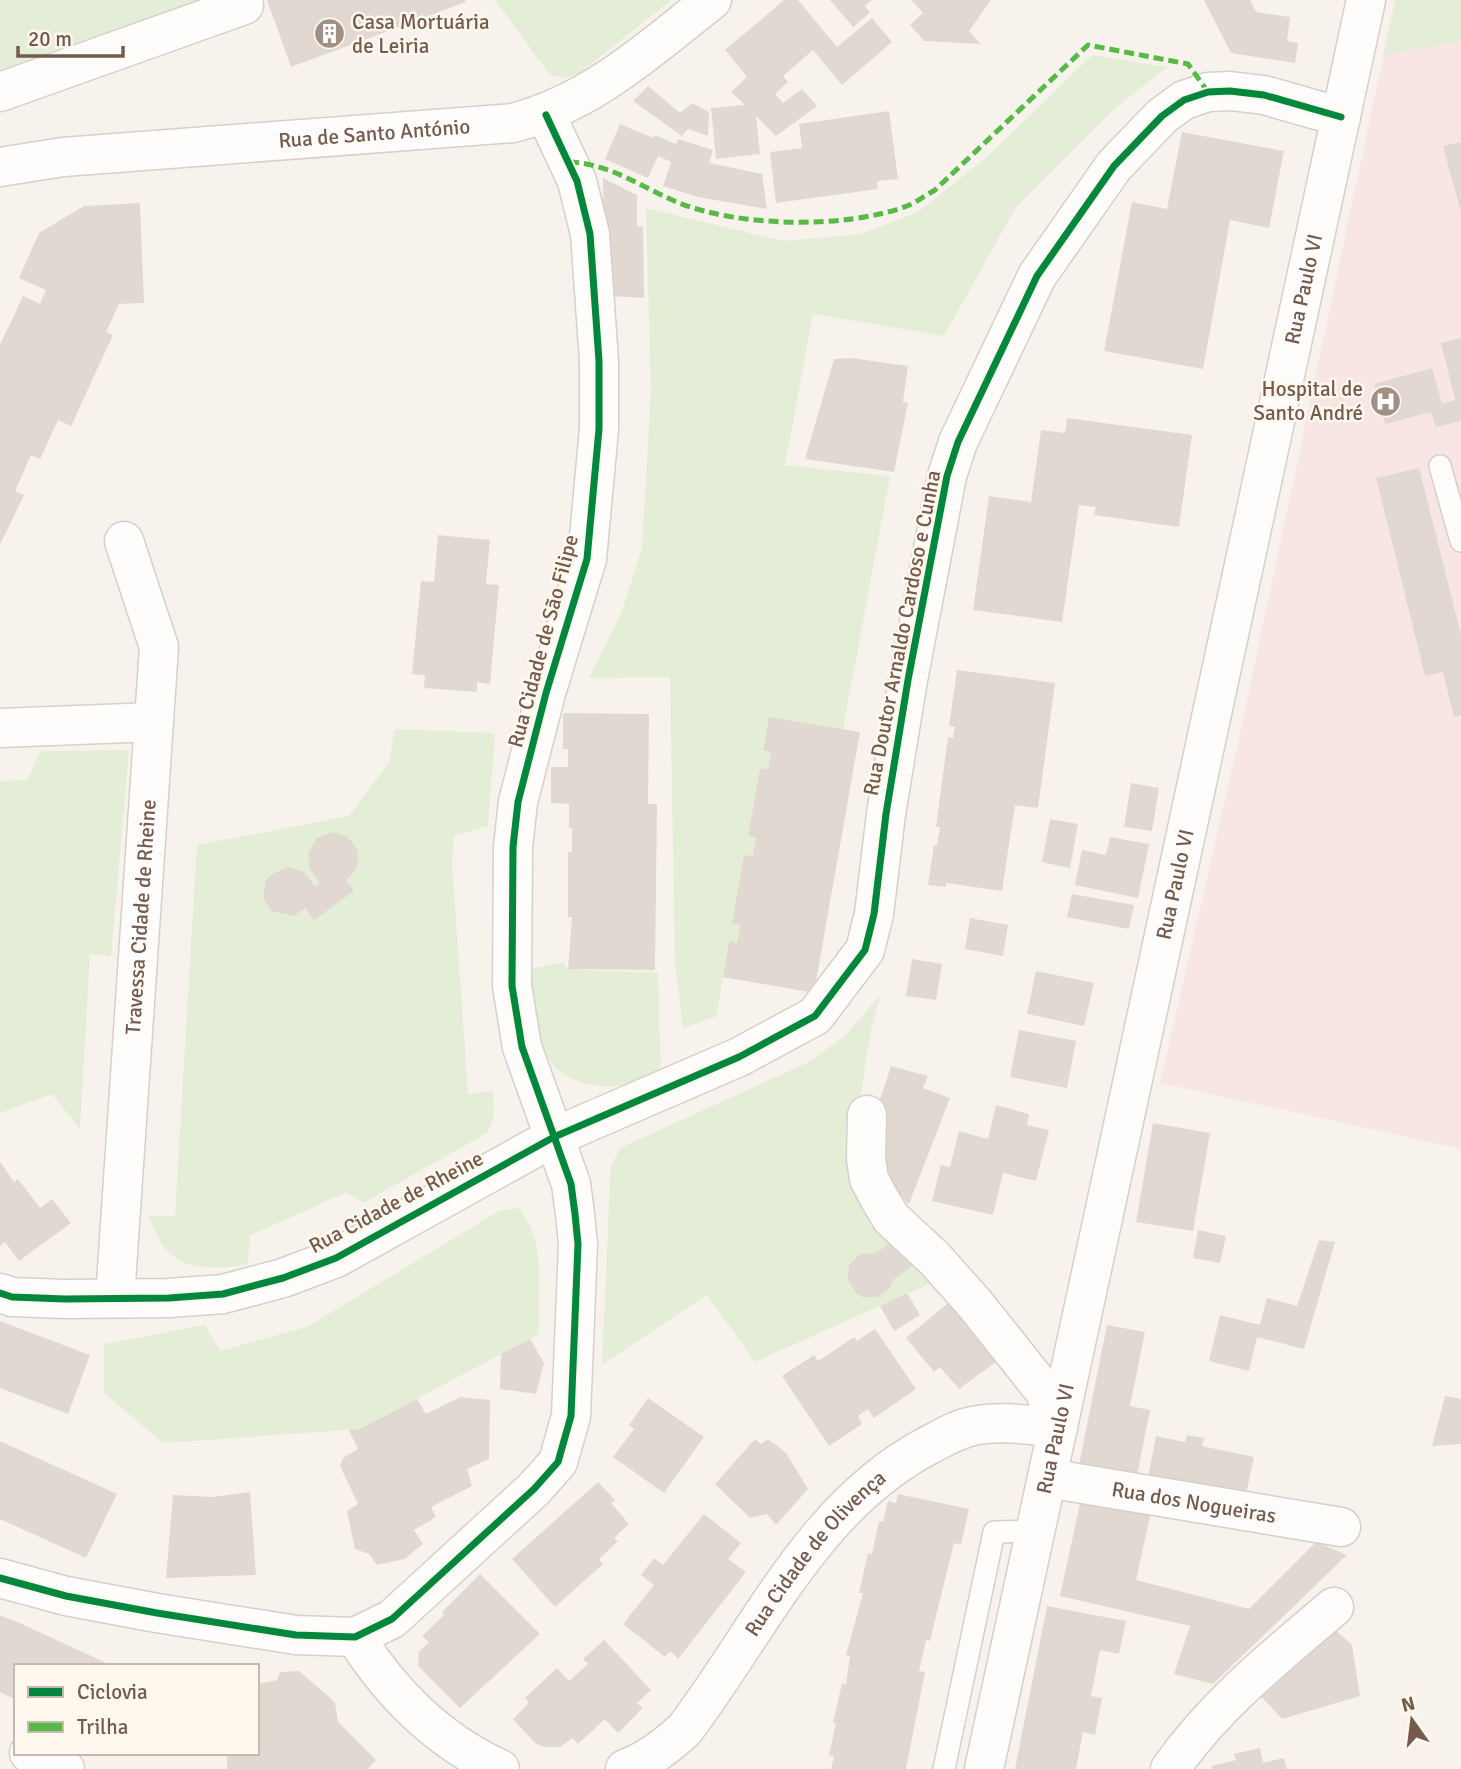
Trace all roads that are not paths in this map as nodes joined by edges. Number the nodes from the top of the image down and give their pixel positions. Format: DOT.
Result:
graph roads {
  1 [pos="242,0"];
  2 [pos="712,0"];
  3 [pos="1366,0"];
  4 [pos="0,92"];
  5 [pos="546,115"];
  6 [pos="1341,117"];
  7 [pos="0,167"];
  8 [pos="1440,466"];
  9 [pos="124,541"];
  10 [pos="1461,541"];
  11 [pos="154,722"];
  12 [pos="0,729"];
  13 [pos="867,1115"];
  14 [pos="554,1137"];
  15 [pos="0,1293"];
  16 [pos="115,1298"];
  17 [pos="1058,1427"];
  18 [pos="1047,1478"];
  19 [pos="1341,1527"];
  20 [pos="1035,1531"];
  21 [pos="0,1578"];
  22 [pos="1334,1607"];
  23 [pos="355,1637"];
  24 [pos="34,1755"];
  25 [pos="65,1769"];
  26 [pos="500,1769"];
  27 [pos="625,1769"];
  28 [pos="944,1769"];
  29 [pos="984,1769"];
  30 [pos="1170,1769"];
  1 -- 4 [label="street"];
  2 -- 5 [label="street, Rua de Santo António"];
  3 -- 6 [label="street, Rua Paulo VI"];
  5 -- 7 [label="street, Rua de Santo António"];
  5 -- 14 [label="street, Rua Cidade de São Filipe"];
  6 -- 14 [label="street, Rua Doutor Arnaldo Cardoso e Cunha"];
  6 -- 17 [label="street, Rua Paulo VI"];
  8 -- 10 [label="lane"];
  9 -- 11 [label="street, Travessa Cidade de Rheine"];
  11 -- 12 [label="street"];
  11 -- 16 [label="street, Travessa Cidade de Rheine"];
  13 -- 17 [label="street"];
  14 -- 16 [label="street, Rua Cidade de Rheine"];
  14 -- 23 [label="street, Rua Cidade de São Filipe"];
  15 -- 16 [label="street, Rua Cidade de Rheine"];
  17 -- 18 [label="street, Rua Paulo VI"];
  17 -- 27 [label="street, Rua Cidade de Olivença"];
  18 -- 19 [label="street, Rua dos Nogueiras"];
  18 -- 20 [label="street, Rua Paulo VI"];
  20 -- 28 [label="lane"];
  20 -- 29 [label="street, Rua Paulo VI"];
  21 -- 23 [label="street"];
  22 -- 30 [label="street"];
  23 -- 26 [label="street"];
  24 -- 25 [label="street"];
}
